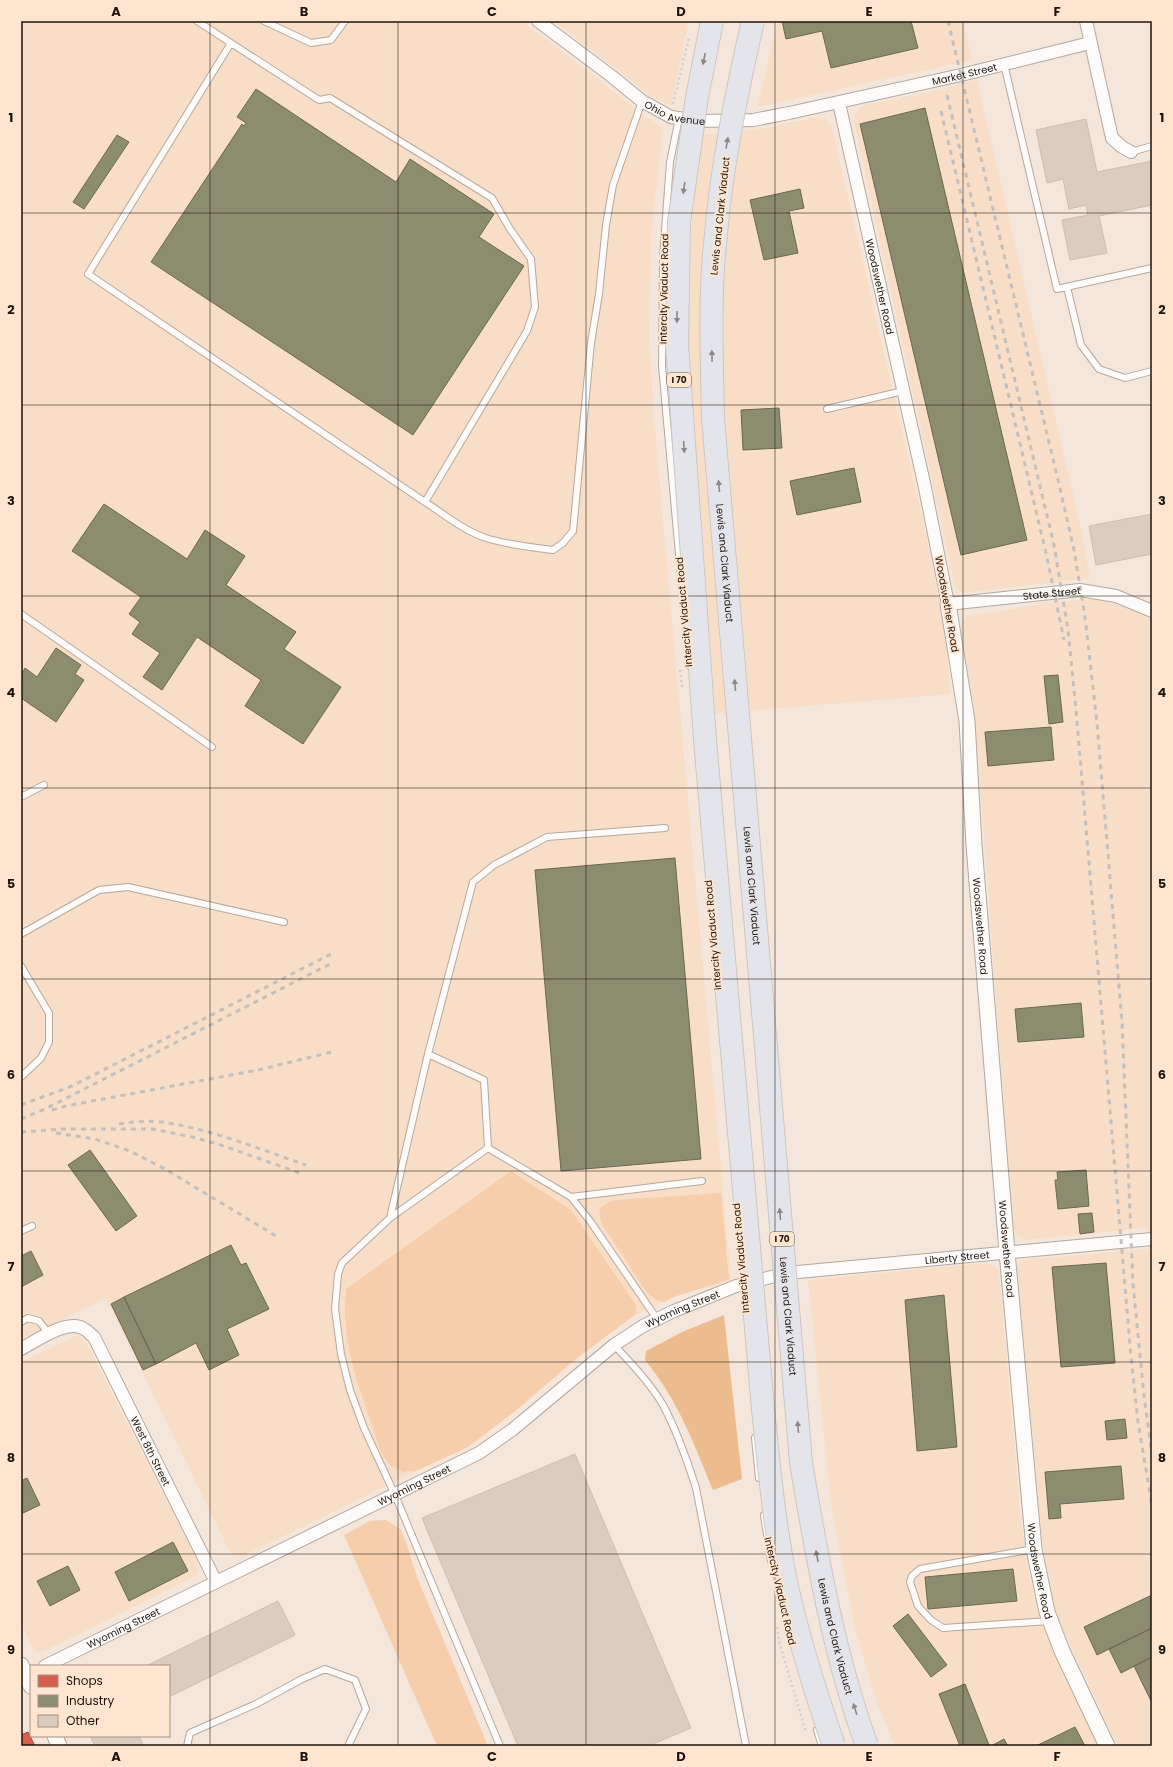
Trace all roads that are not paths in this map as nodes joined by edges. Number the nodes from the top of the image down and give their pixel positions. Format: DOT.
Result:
graph roads {
  1 [pos="196,21"];
  2 [pos="264,21"];
  3 [pos="345,21"];
  4 [pos="538,21"];
  5 [pos="712,21"];
  6 [pos="753,21"];
  7 [pos="1086,21"];
  8 [pos="231,43"];
  9 [pos="1090,43"];
  10 [pos="1004,64"];
  11 [pos="642,101"];
  12 [pos="839,103"];
  13 [pos="679,118"];
  14 [pos="1152,146"];
  15 [pos="1131,152"];
  16 [pos="1152,268"];
  17 [pos="1067,287"];
  18 [pos="1152,371"];
  19 [pos="903,392"];
  20 [pos="827,409"];
  21 [pos="425,502"];
  22 [pos="948,604"];
  23 [pos="1152,611"];
  24 [pos="21,614"];
  25 [pos="690,675"];
  26 [pos="212,747"];
  27 [pos="44,785"];
  28 [pos="21,797"];
  29 [pos="665,828"];
  30 [pos="284,922"];
  31 [pos="21,934"];
  32 [pos="21,966"];
  33 [pos="428,1054"];
  34 [pos="21,1077"];
  35 [pos="488,1148"];
  36 [pos="702,1181"];
  37 [pos="570,1197"];
  38 [pos="390,1218"];
  39 [pos="32,1226"];
  40 [pos="21,1231"];
  41 [pos="1152,1239"];
  42 [pos="1007,1252"];
  43 [pos="764,1278"];
  44 [pos="657,1319"];
  45 [pos="21,1322"];
  46 [pos="49,1334"];
  47 [pos="614,1344"];
  48 [pos="21,1349"];
  49 [pos="755,1430"];
  50 [pos="760,1485"];
  51 [pos="395,1496"];
  52 [pos="763,1508"];
  53 [pos="1034,1549"];
  54 [pos="773,1568"];
  55 [pos="216,1582"];
  56 [pos="1050,1621"];
  57 [pos="47,1665"];
  58 [pos="815,1724"];
  59 [pos="54,1737"];
  60 [pos="59,1746"];
  61 [pos="187,1746"];
  62 [pos="348,1746"];
  63 [pos="500,1746"];
  64 [pos="746,1746"];
  65 [pos="822,1746"];
  66 [pos="834,1746"];
  67 [pos="867,1746"];
  68 [pos="1107,1746"];
  1 -- 8 [label="lane"];
  2 -- 3 [label="lane"];
  4 -- 11 [label="street, Ohio Avenue"];
  5 -- 66 [label="highway, I 70, one-way, bridge"];
  67 -- 6 [label="highway, Lewis and Clark Viaduct / I 70, one-way, bridge"];
  7 -- 9 [label="street"];
  8 -- 21 [label="lane"];
  8 -- 21 [label="lane"];
  9 -- 10 [label="street, Market Street"];
  9 -- 15 [label="street"];
  10 -- 12 [label="street, Market Street"];
  10 -- 17 [label="lane"];
  11 -- 13 [label="street, Ohio Avenue"];
  11 -- 21 [label="lane"];
  12 -- 13 [label="street, Ohio Avenue"];
  12 -- 19 [label="street, Woodswether Road"];
  13 -- 25 [label="lane, Intercity Viaduct Road"];
  14 -- 15 [label="lane"];
  16 -- 17 [label="lane"];
  17 -- 18 [label="lane"];
  19 -- 20 [label="lane"];
  19 -- 22 [label="street, Woodswether Road"];
  22 -- 23 [label="street, State Street"];
  22 -- 42 [label="street, Woodswether Road"];
  24 -- 26 [label="lane"];
  27 -- 28 [label="lane"];
  29 -- 33 [label="lane"];
  30 -- 31 [label="lane"];
  32 -- 34 [label="lane"];
  33 -- 35 [label="lane"];
  33 -- 38 [label="lane"];
  35 -- 37 [label="lane"];
  35 -- 38 [label="lane"];
  36 -- 37 [label="lane"];
  37 -- 44 [label="lane"];
  38 -- 51 [label="lane"];
  39 -- 40 [label="lane"];
  41 -- 42 [label="street, Liberty Street"];
  42 -- 43 [label="street, Liberty Street"];
  42 -- 53 [label="street, Woodswether Road"];
  43 -- 44 [label="street, Wyoming Street"];
  44 -- 47 [label="street, Wyoming Street"];
  45 -- 46 [label="lane"];
  46 -- 48 [label="street"];
  46 -- 55 [label="street, West 8th Street"];
  47 -- 51 [label="street, Wyoming Street"];
  47 -- 64 [label="lane"];
  49 -- 50 [label="lane"];
  51 -- 55 [label="street, Wyoming Street"];
  51 -- 63 [label="lane"];
  52 -- 54 [label="lane, Intercity Viaduct Road"];
  53 -- 56 [label="street, Woodswether Road"];
  53 -- 56 [label="lane"];
  55 -- 57 [label="street, Wyoming Street"];
  56 -- 68 [label="street, Woodswether Road"];
  58 -- 65 [label="lane"];
  59 -- 60 [label="street"];
  61 -- 62 [label="lane"];
}
